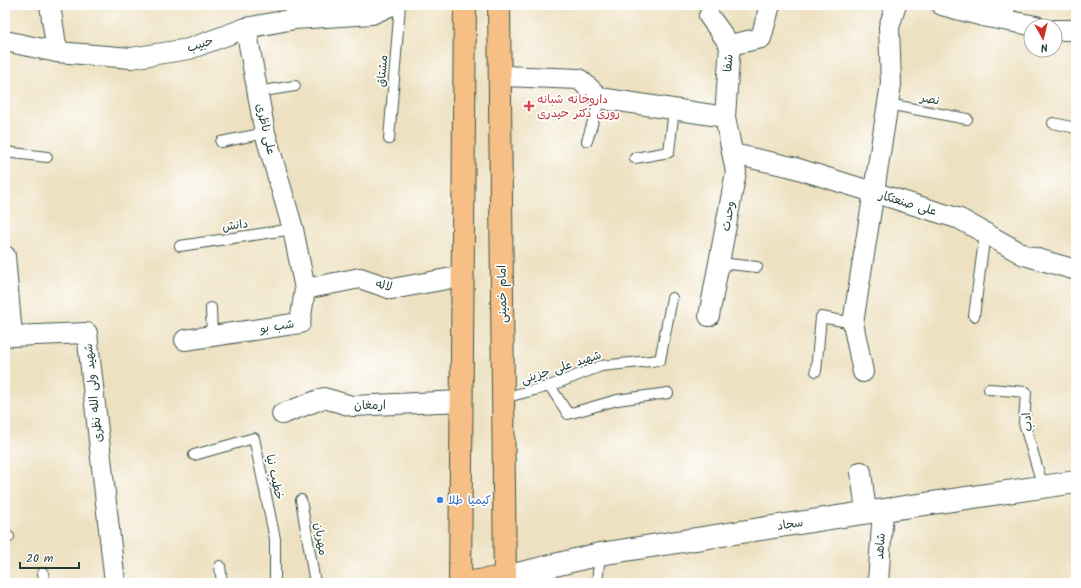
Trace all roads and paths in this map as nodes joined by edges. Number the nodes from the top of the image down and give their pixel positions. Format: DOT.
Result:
graph roads {
  1 [pos="50,5"];
  2 [pos="392,5"];
  3 [pos="400,5"];
  4 [pos="465,5"];
  5 [pos="499,5"];
  6 [pos="770,5"];
  7 [pos="896,5"];
  8 [pos="942,5"];
  9 [pos="291,12"];
  10 [pos="1008,12"];
  11 [pos="709,16"];
  12 [pos="1023,20"];
  13 [pos="246,28"];
  14 [pos="1063,30"];
  15 [pos="1076,30"];
  16 [pos="5,41"];
  17 [pos="730,44"];
  18 [pos="57,52"];
  19 [pos="500,76"];
  20 [pos="295,86"];
  21 [pos="257,92"];
  22 [pos="600,98"];
  23 [pos="888,104"];
  24 [pos="674,110"];
  25 [pos="725,117"];
  26 [pos="967,119"];
  27 [pos="1053,123"];
  28 [pos="1076,128"];
  29 [pos="265,133"];
  30 [pos="389,139"];
  31 [pos="587,141"];
  32 [pos="221,142"];
  33 [pos="5,152"];
  34 [pos="733,154"];
  35 [pos="47,157"];
  36 [pos="635,158"];
  37 [pos="874,193"];
  38 [pos="293,229"];
  39 [pos="985,233"];
  40 [pos="180,246"];
  41 [pos="5,256"];
  42 [pos="719,263"];
  43 [pos="757,267"];
  44 [pos="1076,270"];
  45 [pos="463,276"];
  46 [pos="305,289"];
  47 [pos="672,298"];
  48 [pos="211,308"];
  49 [pos="709,316"];
  50 [pos="974,316"];
  51 [pos="853,323"];
  52 [pos="212,336"];
  53 [pos="185,340"];
  54 [pos="816,371"];
  55 [pos="863,372"];
  56 [pos="550,386"];
  57 [pos="989,389"];
  58 [pos="668,393"];
  59 [pos="504,398"];
  60 [pos="462,402"];
  61 [pos="282,414"];
  62 [pos="194,455"];
  63 [pos="861,472"];
  64 [pos="1076,482"];
  65 [pos="1043,488"];
  66 [pos="301,500"];
  67 [pos="874,511"];
  68 [pos="600,554"];
  69 [pos="220,566"];
  70 [pos="505,580"];
  71 [pos="115,583"];
  72 [pos="222,583"];
  73 [pos="275,583"];
  74 [pos="315,583"];
  75 [pos="460,583"];
  76 [pos="464,583"];
  77 [pos="597,583"];
  78 [pos="878,583"];
  1 -- 18 [label="street"];
  2 -- 9 [label="street, حبیب"];
  3 -- 30 [label="lane, مشتاق"];
  4 -- 45 [label="main road"];
  5 -- 19 [label="main road, امام خمینی"];
  6 -- 17 [label="street"];
  7 -- 23 [label="street"];
  8 -- 10 [label="street"];
  9 -- 13 [label="street, حبیب"];
  10 -- 12 [label="street"];
  11 -- 17 [label="street, شفا"];
  13 -- 18 [label="street, حبیب"];
  13 -- 21 [label="street, علی ناظری"];
  14 -- 15 [label="street"];
  16 -- 18 [label="street, حبیب"];
  17 -- 25 [label="street, شفا"];
  19 -- 22 [label="street"];
  19 -- 59 [label="main road, امام خمینی"];
  20 -- 21 [label="lane"];
  21 -- 29 [label="street, علی ناظری"];
  22 -- 24 [label="street"];
  22 -- 31 [label="lane"];
  23 -- 26 [label="lane, نصر"];
  23 -- 37 [label="street"];
  24 -- 25 [label="street"];
  24 -- 36 [label="lane"];
  25 -- 34 [label="street, وحدت"];
  27 -- 28 [label="lane"];
  29 -- 32 [label="lane"];
  29 -- 38 [label="street, علی ناظری"];
  33 -- 35 [label="lane"];
  34 -- 37 [label="street, علی صنعتکار"];
  34 -- 42 [label="street, وحدت"];
  37 -- 39 [label="street, علی صنعتکار"];
  37 -- 51 [label="street"];
  38 -- 40 [label="lane, دانش"];
  38 -- 46 [label="street, شب بو"];
  39 -- 44 [label="street, علی صنعتکار"];
  39 -- 50 [label="lane"];
  41 -- 71 [label="street, شهید ولی الله نظری"];
  42 -- 43 [label="lane"];
  42 -- 49 [label="street, وحدت"];
  45 -- 46 [label="street, لاله"];
  45 -- 60 [label="main road"];
  46 -- 52 [label="street, شب بو"];
  47 -- 56 [label="lane, شهید علی جزینی"];
  48 -- 52 [label="lane"];
  51 -- 54 [label="lane"];
  51 -- 55 [label="street"];
  52 -- 53 [label="street, شب بو"];
  56 -- 58 [label="lane"];
  56 -- 59 [label="lane, شهید علی جزینی"];
  57 -- 65 [label="lane, ادب"];
  59 -- 70 [label="main road, امام خمینی"];
  60 -- 61 [label="street, ارمغان"];
  60 -- 75 [label="main road"];
  62 -- 73 [label="lane, خطیب نیا"];
  63 -- 67 [label="street"];
  64 -- 65 [label="street, سجاد"];
  65 -- 67 [label="street, سجاد"];
  66 -- 74 [label="lane, مهربان"];
  67 -- 68 [label="street, سجاد"];
  67 -- 78 [label="street, شاهد"];
  68 -- 70 [label="street, سجاد"];
  68 -- 77 [label="lane"];
  69 -- 72 [label="lane"];
  70 -- 76 [label="main road"];
}
